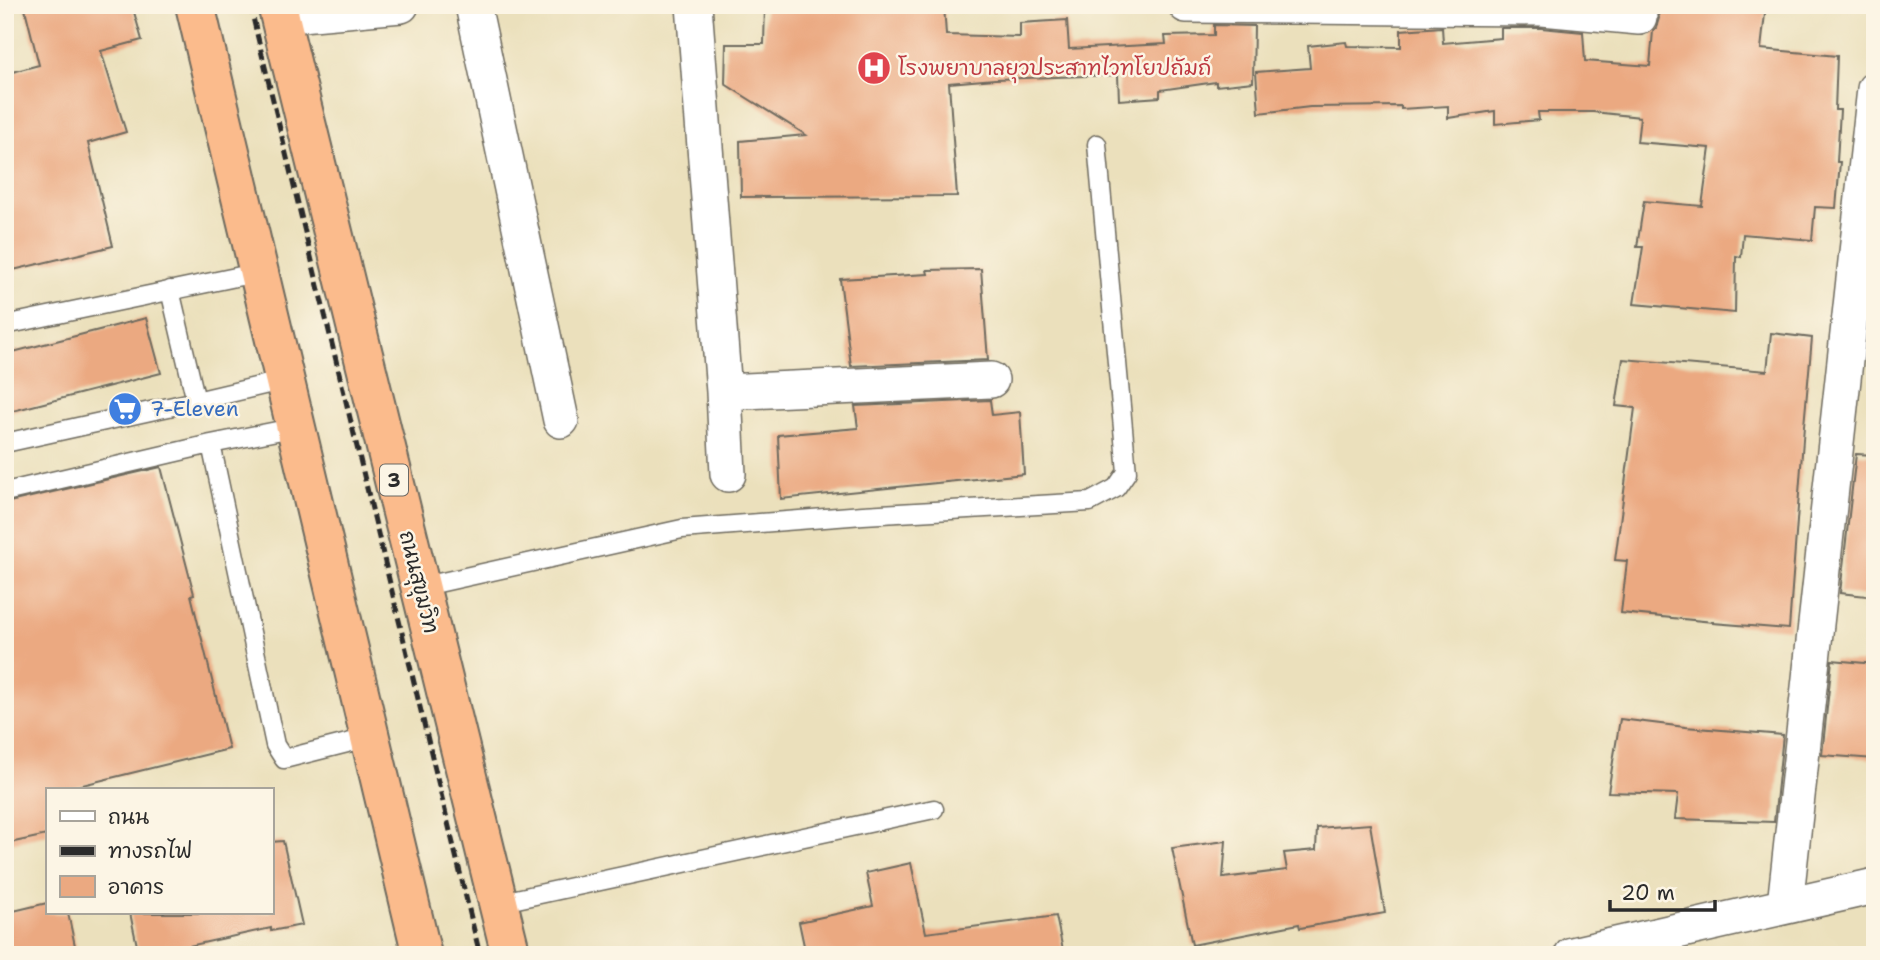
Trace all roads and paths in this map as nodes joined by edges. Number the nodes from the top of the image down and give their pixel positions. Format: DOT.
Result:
graph roads {
  1 [pos="195,5"];
  2 [pos="401,5"];
  3 [pos="473,5"];
  4 [pos="694,5"];
  5 [pos="1186,5"];
  6 [pos="1542,7"];
  7 [pos="278,11"];
  8 [pos="1639,17"];
  9 [pos="1875,89"];
  10 [pos="1097,144"];
  11 [pos="260,272"];
  12 [pos="170,290"];
  13 [pos="5,326"];
  14 [pos="285,380"];
  15 [pos="991,380"];
  16 [pos="724,393"];
  17 [pos="196,401"];
  18 [pos="561,420"];
  19 [pos="297,427"];
  20 [pos="5,443"];
  21 [pos="211,444"];
  22 [pos="728,474"];
  23 [pos="5,492"];
  24 [pos="420,587"];
  25 [pos="371,737"];
  26 [pos="934,809"];
  27 [pos="1875,886"];
  28 [pos="498,903"];
  29 [pos="1786,905"];
  30 [pos="1658,945"];
  31 [pos="422,955"];
  32 [pos="511,955"];
  33 [pos="1572,955"];
  1 -- 11 [label="highway"];
  2 -- 7 [label="street"];
  3 -- 18 [label="street"];
  4 -- 16 [label="street"];
  5 -- 6 [label="street"];
  6 -- 8 [label="street"];
  7 -- 24 [label="highway, ถนนสุขุมวิท / 3"];
  9 -- 29 [label="street"];
  10 -- 24 [label="lane"];
  11 -- 12 [label="lane"];
  11 -- 14 [label="highway"];
  12 -- 13 [label="lane"];
  12 -- 17 [label="lane"];
  14 -- 17 [label="lane"];
  14 -- 19 [label="highway"];
  15 -- 16 [label="street"];
  16 -- 22 [label="street"];
  17 -- 20 [label="lane"];
  19 -- 21 [label="lane"];
  19 -- 25 [label="highway"];
  21 -- 23 [label="lane"];
  21 -- 25 [label="lane"];
  24 -- 28 [label="highway, ถนนสุขุมวิท / 3"];
  25 -- 31 [label="highway"];
  26 -- 28 [label="lane"];
  27 -- 29 [label="street"];
  28 -- 32 [label="highway, ถนนสุขุมวิท / 3"];
  29 -- 30 [label="street"];
  30 -- 33 [label="street"];
}
